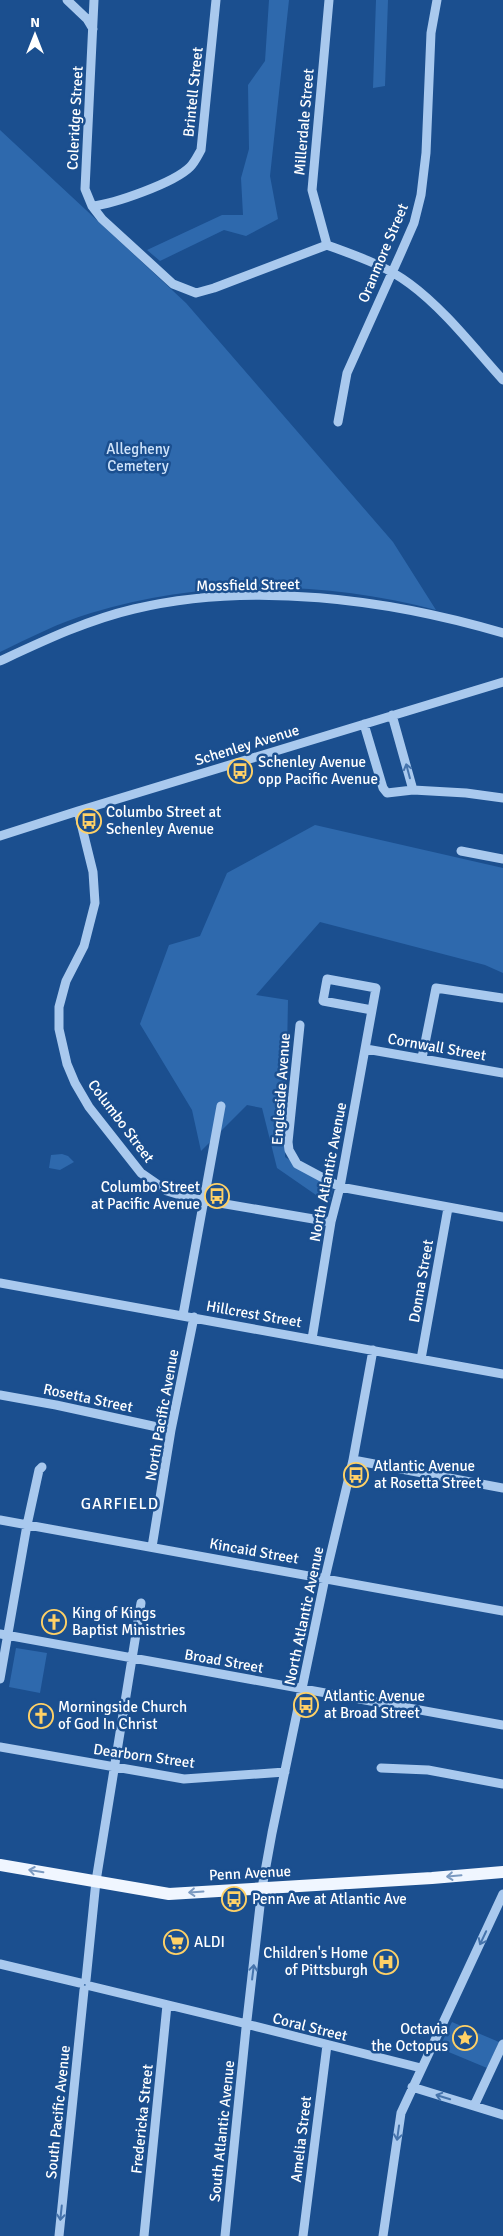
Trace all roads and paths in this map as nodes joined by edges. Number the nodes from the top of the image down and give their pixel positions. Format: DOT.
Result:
graph roads {
  1 [pos="66,0"];
  2 [pos="94,0"];
  3 [pos="216,0"];
  4 [pos="329,0"];
  5 [pos="437,0"];
  6 [pos="93,30"];
  7 [pos="92,206"];
  8 [pos="327,245"];
  9 [pos="392,273"];
  10 [pos="503,380"];
  11 [pos="338,422"];
  12 [pos="503,633"];
  13 [pos="0,661"];
  14 [pos="503,682"];
  15 [pos="392,715"];
  16 [pos="364,724"];
  17 [pos="413,790"];
  18 [pos="503,798"];
  19 [pos="78,811"];
  20 [pos="0,836"];
  21 [pos="460,851"];
  22 [pos="503,859"];
  23 [pos="502,998"];
  24 [pos="372,1010"];
  25 [pos="300,1024"];
  26 [pos="366,1049"];
  27 [pos="422,1058"];
  28 [pos="503,1073"];
  29 [pos="221,1106"];
  30 [pos="340,1187"];
  31 [pos="205,1200"];
  32 [pos="448,1208"];
  33 [pos="503,1217"];
  34 [pos="331,1222"];
  35 [pos="0,1282"];
  36 [pos="183,1315"];
  37 [pos="194,1317"];
  38 [pos="312,1339"];
  39 [pos="373,1350"];
  40 [pos="421,1359"];
  41 [pos="503,1374"];
  42 [pos="0,1395"];
  43 [pos="171,1430"];
  44 [pos="352,1460"];
  45 [pos="42,1467"];
  46 [pos="503,1488"];
  47 [pos="0,1520"];
  48 [pos="27,1525"];
  49 [pos="152,1547"];
  50 [pos="325,1578"];
  51 [pos="141,1603"];
  52 [pos="503,1611"];
  53 [pos="4,1635"];
  54 [pos="133,1658"];
  55 [pos="0,1679"];
  56 [pos="303,1689"];
  57 [pos="503,1725"];
  58 [pos="0,1747"];
  59 [pos="115,1766"];
  60 [pos="381,1768"];
  61 [pos="285,1772"];
  62 [pos="503,1784"];
  63 [pos="0,1866"];
  64 [pos="503,1872"];
  65 [pos="96,1881"];
  66 [pos="262,1888"];
  67 [pos="503,1894"];
  68 [pos="0,1964"];
  69 [pos="85,1985"];
  70 [pos="167,2005"];
  71 [pos="247,2024"];
  72 [pos="503,2044"];
  73 [pos="327,2045"];
  74 [pos="421,2068"];
  75 [pos="412,2087"];
  76 [pos="474,2106"];
  77 [pos="503,2115"];
  78 [pos="59,2236"];
  79 [pos="144,2236"];
  80 [pos="225,2236"];
  81 [pos="303,2236"];
  82 [pos="383,2236"];
  1 -- 6 [label="street"];
  2 -- 6 [label="street, Coleridge Street"];
  3 -- 7 [label="street, Brintell Street"];
  4 -- 8 [label="street, Millerdale Street"];
  5 -- 9 [label="street, Oranmore Street"];
  6 -- 7 [label="street, Coleridge Street"];
  7 -- 8 [label="street"];
  8 -- 9 [label="street"];
  9 -- 10 [label="street"];
  9 -- 11 [label="street, Oranmore Street"];
  12 -- 13 [label="street, Mossfield Street"];
  14 -- 15 [label="street, Schenley Avenue"];
  15 -- 16 [label="street, Schenley Avenue"];
  17 -- 15 [label="street, one-way"];
  16 -- 17 [label="street"];
  16 -- 19 [label="street, Schenley Avenue"];
  17 -- 18 [label="street"];
  19 -- 20 [label="street, Schenley Avenue"];
  19 -- 31 [label="street, Columbo Street"];
  21 -- 22 [label="street"];
  23 -- 27 [label="street"];
  24 -- 24 [label="street, North Atlantic Avenue"];
  24 -- 26 [label="street, North Atlantic Avenue"];
  25 -- 30 [label="street, Engleside Avenue"];
  26 -- 27 [label="street, Cornwall Street"];
  26 -- 30 [label="street, North Atlantic Avenue"];
  27 -- 28 [label="street, Cornwall Street"];
  29 -- 31 [label="street"];
  30 -- 32 [label="street"];
  30 -- 34 [label="street, North Atlantic Avenue"];
  31 -- 34 [label="street, Columbo Street"];
  31 -- 36 [label="street"];
  32 -- 33 [label="street"];
  32 -- 40 [label="street, Donna Street"];
  34 -- 38 [label="street, North Atlantic Avenue"];
  35 -- 36 [label="street, Hillcrest Street"];
  36 -- 37 [label="street, Hillcrest Street"];
  37 -- 38 [label="street, Hillcrest Street"];
  37 -- 43 [label="street, North Pacific Avenue"];
  38 -- 39 [label="street, Hillcrest Street"];
  39 -- 40 [label="street, Hillcrest Street"];
  39 -- 44 [label="street, North Atlantic Avenue"];
  40 -- 41 [label="street, Hillcrest Street"];
  42 -- 43 [label="street, Rosetta Street"];
  43 -- 49 [label="street, North Pacific Avenue"];
  44 -- 46 [label="street"];
  44 -- 50 [label="street, North Atlantic Avenue"];
  45 -- 48 [label="street"];
  47 -- 48 [label="street, Kincaid Street"];
  48 -- 49 [label="street, Kincaid Street"];
  48 -- 53 [label="street"];
  49 -- 50 [label="street, Kincaid Street"];
  50 -- 52 [label="street, Kincaid Street"];
  50 -- 56 [label="street, North Atlantic Avenue"];
  51 -- 54 [label="street"];
  53 -- 54 [label="street, Broad Street"];
  53 -- 55 [label="street"];
  54 -- 56 [label="street, Broad Street"];
  54 -- 59 [label="street"];
  56 -- 57 [label="street, Broad Street"];
  56 -- 61 [label="street, North Atlantic Avenue"];
  58 -- 59 [label="street, Dearborn Street"];
  59 -- 61 [label="street, Dearborn Street"];
  59 -- 65 [label="street"];
  60 -- 62 [label="street"];
  61 -- 66 [label="street, North Atlantic Avenue"];
  65 -- 63 [label="main road, Penn Avenue, one-way"];
  64 -- 66 [label="main road, Penn Avenue, one-way"];
  66 -- 65 [label="main road, Penn Avenue, one-way"];
  65 -- 69 [label="street, South Pacific Avenue"];
  71 -- 66 [label="street, South Atlantic Avenue, one-way"];
  67 -- 74 [label="street, one-way"];
  68 -- 69 [label="street, Coral Street"];
  69 -- 70 [label="street, Coral Street"];
  69 -- 78 [label="street, South Pacific Avenue, one-way"];
  70 -- 71 [label="street, Coral Street"];
  70 -- 79 [label="street, Fredericka Street"];
  71 -- 73 [label="street, Coral Street"];
  71 -- 80 [label="street, South Atlantic Avenue"];
  72 -- 76 [label="street"];
  73 -- 74 [label="street, Coral Street"];
  73 -- 81 [label="street, Amelia Street"];
  74 -- 75 [label="street"];
  76 -- 75 [label="street, one-way"];
  75 -- 82 [label="street, one-way"];
  76 -- 77 [label="street"];
}
